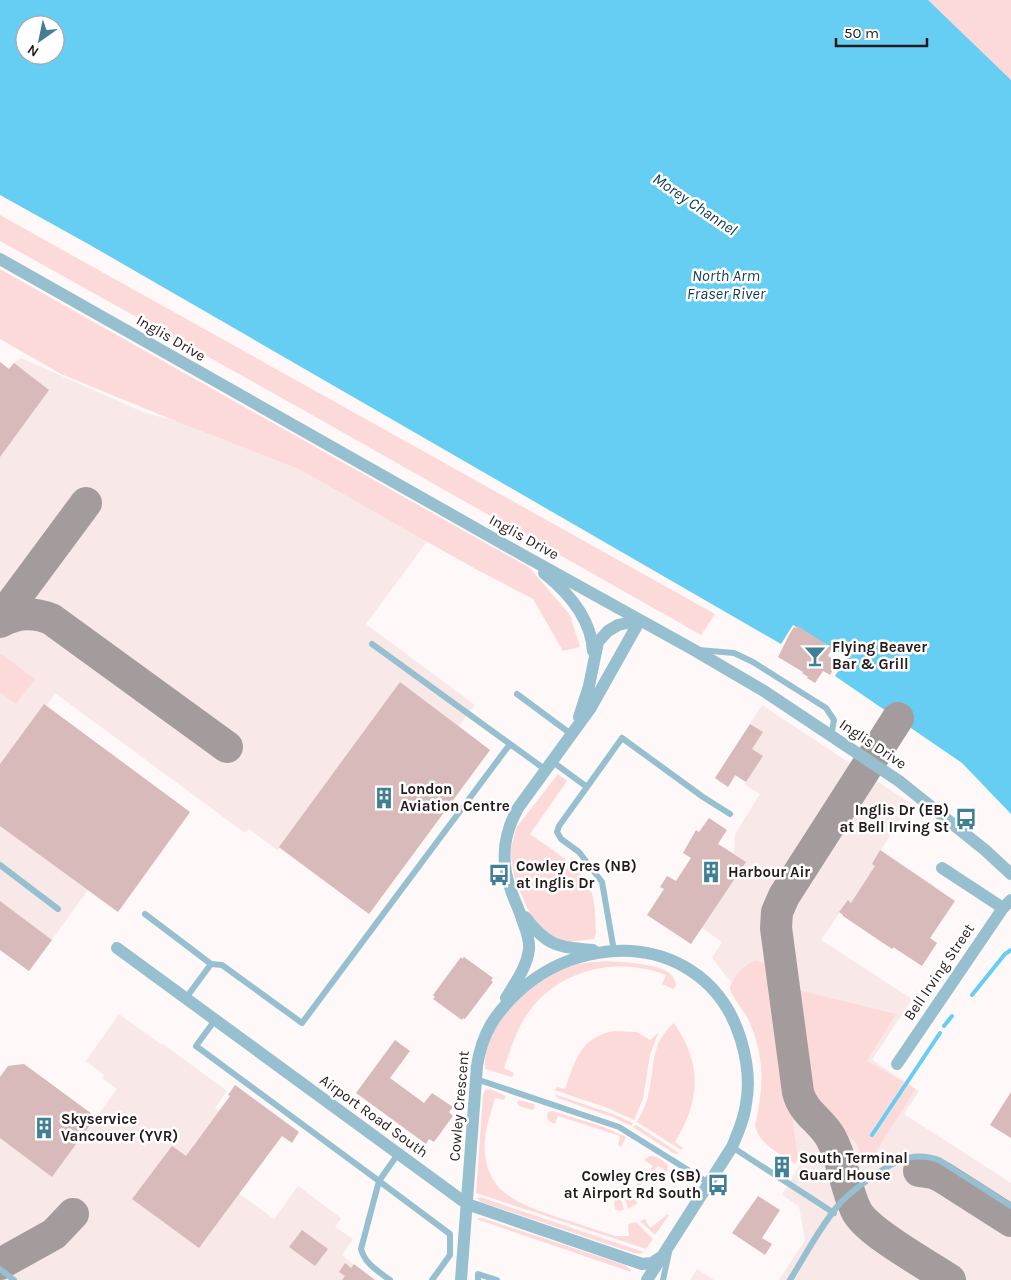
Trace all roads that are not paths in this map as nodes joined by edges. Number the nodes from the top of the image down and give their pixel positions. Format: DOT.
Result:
graph roads {
  1 [pos="0,259"];
  2 [pos="521,554"];
  3 [pos="640,620"];
  4 [pos="372,644"];
  5 [pos="694,650"];
  6 [pos="593,660"];
  7 [pos="517,694"];
  8 [pos="573,732"];
  9 [pos="832,736"];
  10 [pos="510,744"];
  11 [pos="550,766"];
  12 [pos="587,787"];
  13 [pos="730,814"];
  14 [pos="0,865"];
  15 [pos="942,868"];
  16 [pos="1011,874"];
  17 [pos="1007,904"];
  18 [pos="58,909"];
  19 [pos="520,909"];
  20 [pos="145,914"];
  21 [pos="117,948"];
  22 [pos="610,951"];
  23 [pos="211,964"];
  24 [pos="186,998"];
  25 [pos="493,1019"];
  26 [pos="215,1020"];
  27 [pos="897,1064"];
  28 [pos="476,1078"];
  29 [pos="732,1147"];
  30 [pos="398,1154"];
  31 [pos="379,1180"];
  32 [pos="709,1183"];
  33 [pos="467,1204"];
  34 [pos="1011,1206"];
  35 [pos="834,1212"];
  36 [pos="673,1238"];
  37 [pos="664,1253"];
  38 [pos="0,1269"];
  39 [pos="14,1280"];
  40 [pos="390,1280"];
  41 [pos="432,1280"];
  42 [pos="461,1280"];
  43 [pos="478,1280"];
  44 [pos="497,1280"];
  45 [pos="646,1280"];
  46 [pos="663,1280"];
  47 [pos="790,1280"];
  1 -- 2 [label="street, Inglis Drive"];
  2 -- 3 [label="street, Inglis Drive"];
  2 -- 6 [label="street"];
  3 -- 5 [label="street, Inglis Drive"];
  3 -- 6 [label="street"];
  3 -- 8 [label="street"];
  4 -- 10 [label="lane"];
  5 -- 9 [label="street, Inglis Drive"];
  5 -- 9 [label="lane"];
  6 -- 8 [label="street"];
  7 -- 8 [label="lane"];
  8 -- 11 [label="street"];
  9 -- 16 [label="street, Inglis Drive"];
  10 -- 11 [label="lane"];
  10 -- 23 [label="lane"];
  11 -- 12 [label="lane"];
  11 -- 19 [label="street"];
  12 -- 13 [label="lane"];
  12 -- 22 [label="lane"];
  14 -- 18 [label="lane"];
  15 -- 17 [label="street"];
  17 -- 27 [label="street, Bell Irving Street"];
  19 -- 22 [label="street"];
  19 -- 25 [label="street"];
  20 -- 23 [label="lane"];
  21 -- 24 [label="street, Airport Road South"];
  22 -- 25 [label="street, Cowley Crescent"];
  22 -- 29 [label="street, Cowley Crescent"];
  23 -- 24 [label="lane"];
  24 -- 26 [label="street, Airport Road South"];
  25 -- 28 [label="street, Cowley Crescent"];
  26 -- 30 [label="street, Airport Road South"];
  26 -- 31 [label="lane"];
  28 -- 32 [label="lane"];
  28 -- 33 [label="street, Cowley Crescent"];
  29 -- 32 [label="street, Cowley Crescent"];
  29 -- 35 [label="lane"];
  30 -- 31 [label="lane"];
  30 -- 33 [label="street, Airport Road South"];
  31 -- 40 [label="lane"];
  31 -- 41 [label="lane"];
  32 -- 36 [label="street, Cowley Crescent"];
  33 -- 37 [label="street, Airport Road South"];
  33 -- 42 [label="street, Cowley Crescent"];
  34 -- 35 [label="lane"];
  35 -- 47 [label="lane"];
  36 -- 37 [label="street, Cowley Crescent"];
  36 -- 46 [label="lane, Cowley Crescent"];
  37 -- 45 [label="street, Cowley Crescent"];
  38 -- 39 [label="lane"];
  43 -- 44 [label="lane"];
}
